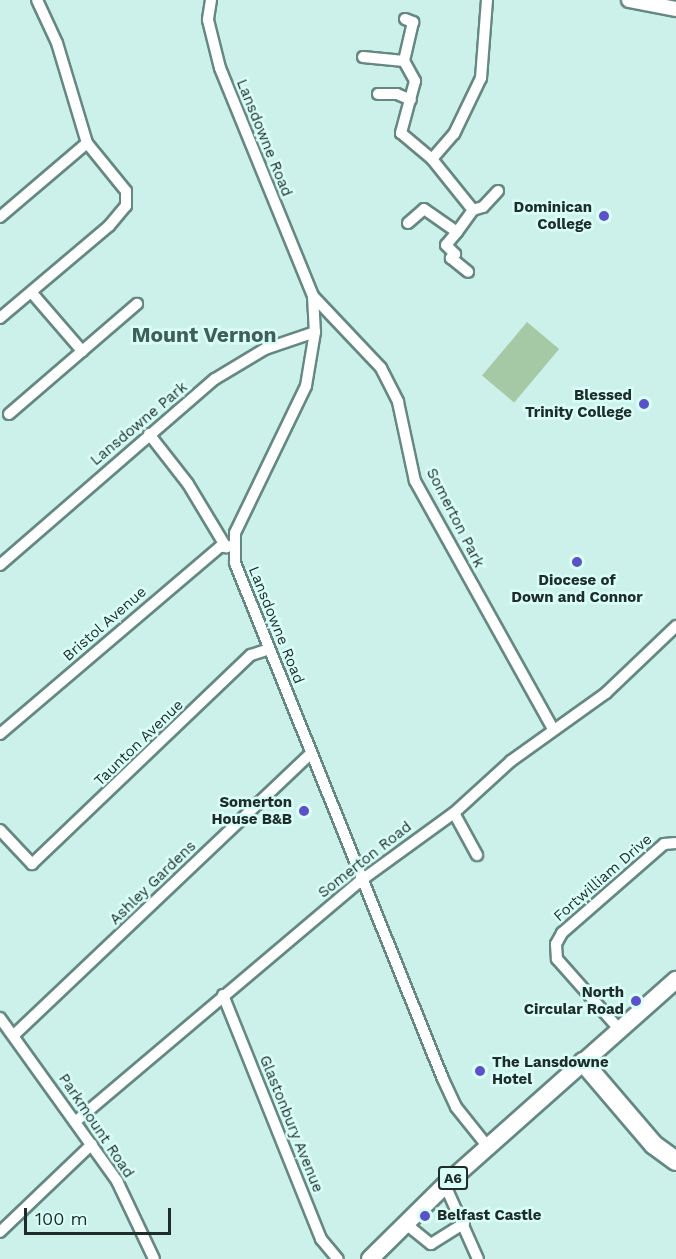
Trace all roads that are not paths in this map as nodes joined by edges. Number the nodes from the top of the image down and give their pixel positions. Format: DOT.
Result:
graph roads {
  1 [pos="36,0"];
  2 [pos="211,0"];
  3 [pos="487,0"];
  4 [pos="629,0"];
  5 [pos="676,9"];
  6 [pos="405,19"];
  7 [pos="363,57"];
  8 [pos="404,61"];
  9 [pos="378,94"];
  10 [pos="411,100"];
  11 [pos="87,143"];
  12 [pos="432,159"];
  13 [pos="498,191"];
  14 [pos="473,210"];
  15 [pos="0,217"];
  16 [pos="408,223"];
  17 [pos="457,232"];
  18 [pos="468,272"];
  19 [pos="32,293"];
  20 [pos="313,296"];
  21 [pos="137,304"];
  22 [pos="0,318"];
  23 [pos="315,332"];
  24 [pos="82,351"];
  25 [pos="9,414"];
  26 [pos="149,434"];
  27 [pos="229,547"];
  28 [pos="0,565"];
  29 [pos="676,626"];
  30 [pos="269,649"];
  31 [pos="553,729"];
  32 [pos="0,734"];
  33 [pos="312,753"];
  34 [pos="454,813"];
  35 [pos="0,830"];
  36 [pos="676,843"];
  37 [pos="477,855"];
  38 [pos="363,879"];
  39 [pos="676,980"];
  40 [pos="223,995"];
  41 [pos="0,1018"];
  42 [pos="620,1029"];
  43 [pos="14,1035"];
  44 [pos="583,1062"];
  45 [pos="75,1122"];
  46 [pos="92,1144"];
  47 [pos="488,1147"];
  48 [pos="676,1161"];
  49 [pos="445,1185"];
  50 [pos="406,1224"];
  51 [pos="464,1224"];
  52 [pos="0,1232"];
  53 [pos="154,1259"];
  54 [pos="338,1259"];
  55 [pos="370,1259"];
  56 [pos="478,1259"];
  1 -- 11 [label="street"];
  2 -- 20 [label="street, Lansdowne Road"];
  3 -- 12 [label="street"];
  4 -- 5 [label="street"];
  6 -- 8 [label="street"];
  7 -- 8 [label="street"];
  8 -- 10 [label="street"];
  9 -- 10 [label="street"];
  10 -- 12 [label="street"];
  11 -- 15 [label="street"];
  11 -- 19 [label="street"];
  12 -- 14 [label="street"];
  13 -- 14 [label="street"];
  14 -- 17 [label="street"];
  16 -- 17 [label="street"];
  17 -- 18 [label="street"];
  19 -- 22 [label="street"];
  19 -- 24 [label="street"];
  20 -- 23 [label="street, Lansdowne Road"];
  20 -- 31 [label="street, Somerton Park"];
  21 -- 24 [label="street"];
  23 -- 26 [label="street, Lansdowne Park"];
  23 -- 27 [label="street, Lansdowne Road"];
  24 -- 25 [label="street"];
  26 -- 27 [label="street"];
  26 -- 28 [label="street, Lansdowne Park"];
  27 -- 30 [label="street, Lansdowne Road"];
  27 -- 32 [label="street, Bristol Avenue"];
  29 -- 31 [label="street, Somerton Road"];
  30 -- 33 [label="street, Lansdowne Road"];
  30 -- 35 [label="street, Taunton Avenue"];
  31 -- 34 [label="street, Somerton Road"];
  33 -- 38 [label="street, Lansdowne Road"];
  33 -- 43 [label="street, Ashley Gardens"];
  34 -- 37 [label="street"];
  34 -- 38 [label="street, Somerton Road"];
  36 -- 42 [label="street, Fortwilliam Drive"];
  38 -- 40 [label="street, Somerton Road"];
  38 -- 47 [label="street, Lansdowne Road"];
  39 -- 42 [label="main road, A6"];
  40 -- 45 [label="street, Somerton Road"];
  40 -- 54 [label="street, Glastonbury Avenue"];
  41 -- 43 [label="street, Parkmount Road"];
  42 -- 44 [label="main road, A6"];
  43 -- 45 [label="street, Parkmount Road"];
  44 -- 47 [label="main road, A6"];
  44 -- 48 [label="highway"];
  45 -- 46 [label="street, Parkmount Road"];
  46 -- 52 [label="street"];
  46 -- 53 [label="street, Parkmount Road"];
  47 -- 49 [label="main road, A6"];
  49 -- 50 [label="main road, A6"];
  49 -- 51 [label="street"];
  50 -- 51 [label="street"];
  50 -- 55 [label="main road, A6"];
  51 -- 56 [label="street"];
}
